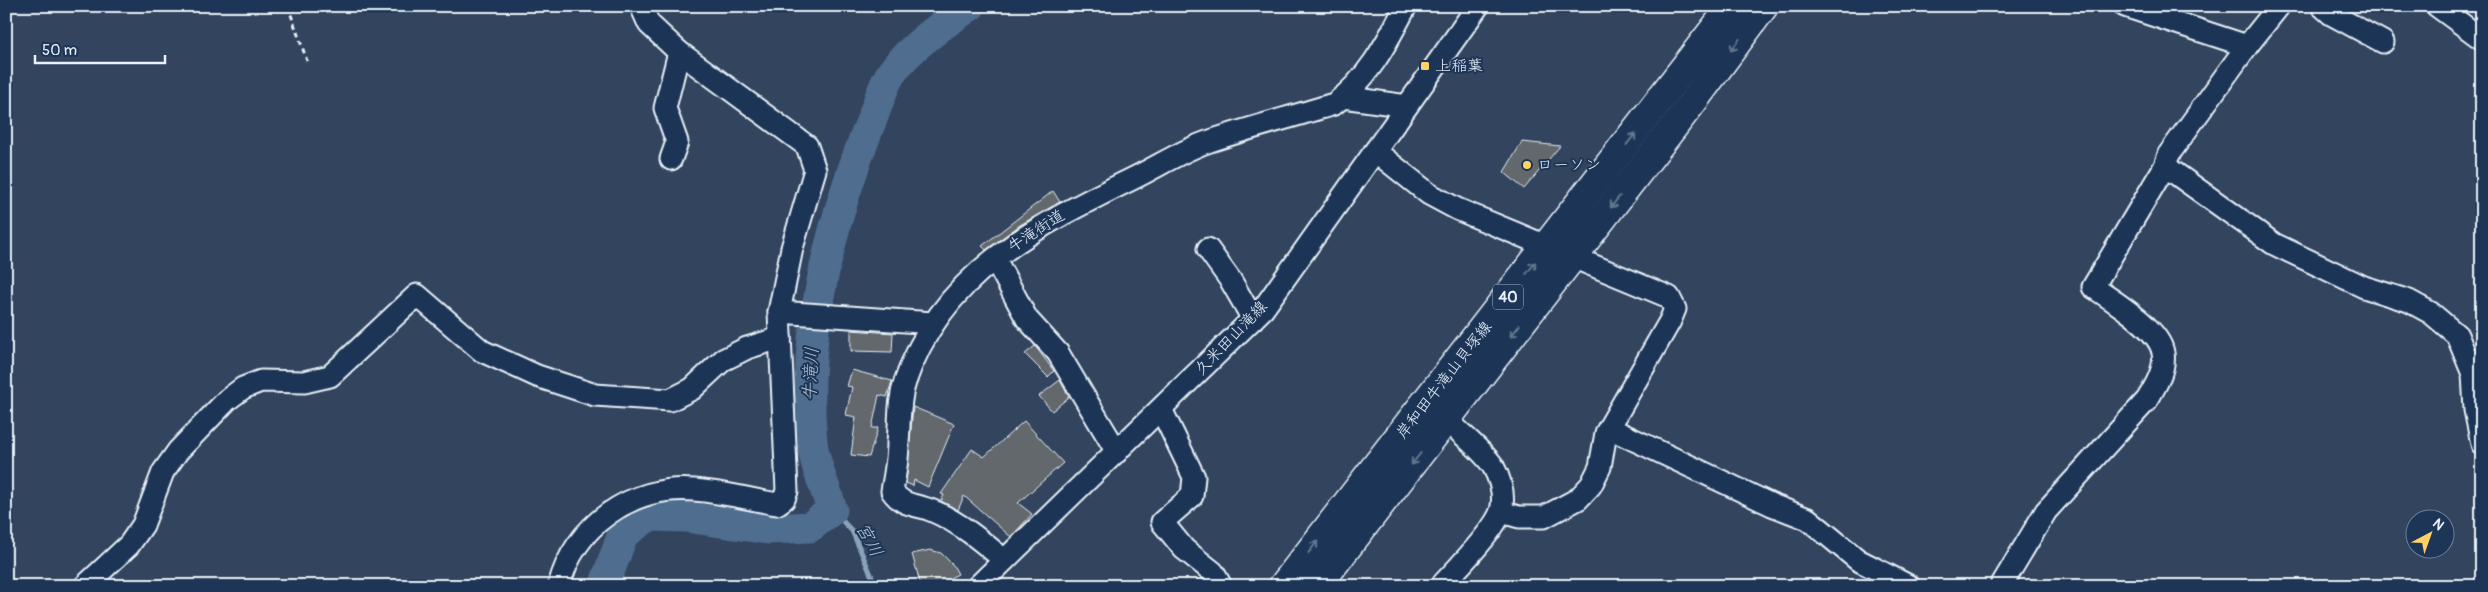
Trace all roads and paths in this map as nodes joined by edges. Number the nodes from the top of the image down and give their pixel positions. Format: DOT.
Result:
graph roads {
  1 [pos="288,6"];
  2 [pos="641,6"];
  3 [pos="1406,6"];
  4 [pos="1478,6"];
  5 [pos="1732,6"];
  6 [pos="1764,6"];
  7 [pos="2124,6"];
  8 [pos="2279,6"];
  9 [pos="2322,6"];
  10 [pos="2437,6"];
  11 [pos="2482,39"];
  12 [pos="2383,42"];
  13 [pos="2247,46"];
  14 [pos="679,52"];
  15 [pos="307,61"];
  16 [pos="11,81"];
  17 [pos="6,84"];
  18 [pos="1343,97"];
  19 [pos="1407,106"];
  20 [pos="1375,151"];
  21 [pos="671,159"];
  22 [pos="2165,166"];
  23 [pos="1549,245"];
  24 [pos="1208,249"];
  25 [pos="1573,256"];
  26 [pos="995,259"];
  27 [pos="779,312"];
  28 [pos="1253,319"];
  29 [pos="933,323"];
  30 [pos="780,338"];
  31 [pos="1161,409"];
  32 [pos="1446,420"];
  33 [pos="1609,428"];
  34 [pos="2482,444"];
  35 [pos="1117,452"];
  36 [pos="1500,512"];
  37 [pos="1004,560"];
  38 [pos="987,583"];
  39 [pos="85,586"];
  40 [pos="559,586"];
  41 [pos="1222,586"];
  42 [pos="1282,586"];
  43 [pos="1317,586"];
  44 [pos="1441,586"];
  45 [pos="1909,586"];
  46 [pos="2000,586"];
  1 -- 15 [label="path"];
  2 -- 14 [label="street"];
  3 -- 18 [label="street, 牛滝街道"];
  4 -- 19 [label="street, 久米田山滝線"];
  23 -- 5 [label="main road, 岸和田牛滝山貝塚線 / 40, one-way"];
  6 -- 25 [label="main road, 岸和田牛滝山貝塚線 / 40, one-way"];
  7 -- 13 [label="street"];
  8 -- 13 [label="street"];
  9 -- 12 [label="street"];
  10 -- 11 [label="street"];
  13 -- 22 [label="street"];
  14 -- 21 [label="street"];
  14 -- 27 [label="street"];
  16 -- 17 [label="path"];
  18 -- 19 [label="street"];
  18 -- 26 [label="street, 牛滝街道"];
  19 -- 20 [label="street, 久米田山滝線"];
  20 -- 23 [label="street"];
  20 -- 28 [label="street, 久米田山滝線"];
  22 -- 34 [label="street"];
  22 -- 46 [label="street"];
  23 -- 25 [label="street"];
  42 -- 23 [label="main road, 岸和田牛滝山貝塚線 / 40, one-way"];
  24 -- 28 [label="street"];
  25 -- 32 [label="main road, 岸和田牛滝山貝塚線 / 40, one-way"];
  25 -- 33 [label="street"];
  26 -- 29 [label="street, 牛滝街道"];
  26 -- 35 [label="street"];
  27 -- 29 [label="street"];
  27 -- 30 [label="street"];
  28 -- 31 [label="street, 久米田山滝線"];
  29 -- 37 [label="street, 牛滝街道"];
  30 -- 39 [label="street"];
  30 -- 40 [label="street"];
  31 -- 35 [label="street, 久米田山滝線"];
  31 -- 41 [label="street"];
  32 -- 36 [label="street"];
  32 -- 43 [label="main road, 岸和田牛滝山貝塚線 / 40, one-way"];
  33 -- 36 [label="street"];
  33 -- 45 [label="street"];
  35 -- 37 [label="street, 久米田山滝線"];
  36 -- 44 [label="street"];
  37 -- 38 [label="street, 久米田山滝線"];
}
